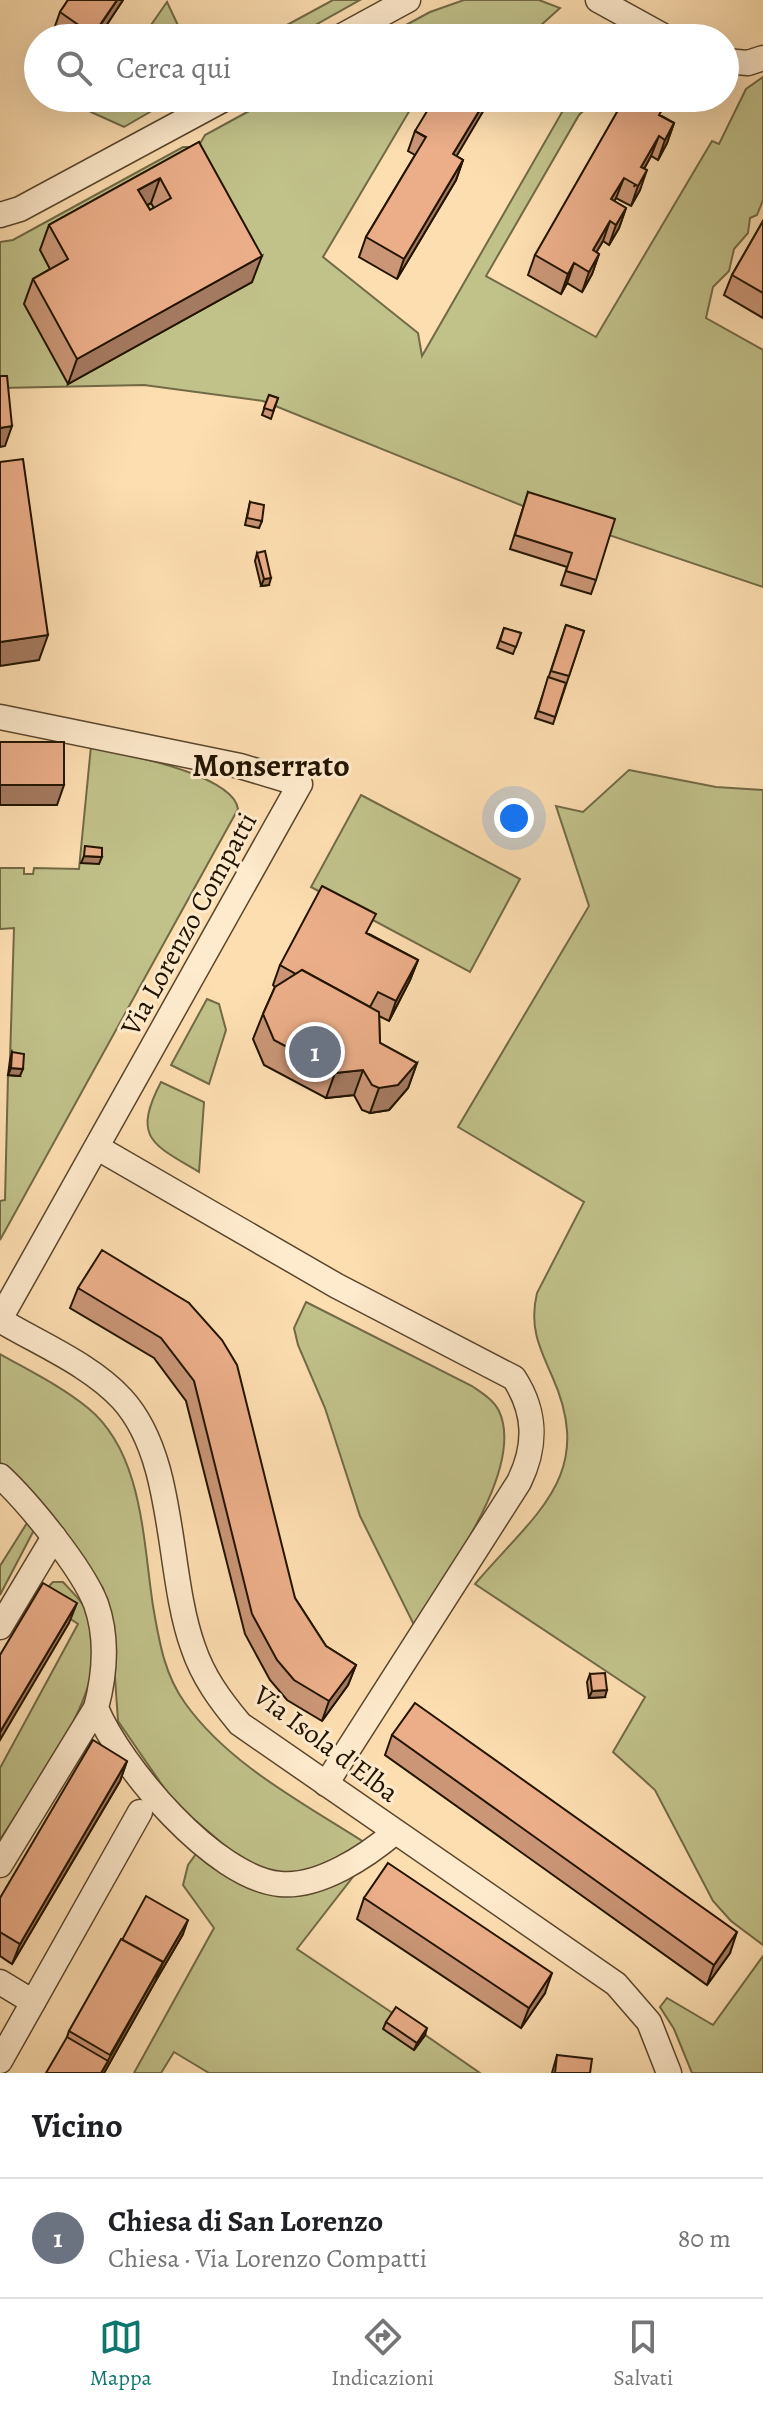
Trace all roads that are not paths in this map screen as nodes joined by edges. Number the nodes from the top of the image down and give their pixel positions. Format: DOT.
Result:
graph roads {
  1 [pos="408,0"];
  2 [pos="598,0"];
  3 [pos="364,24"];
  4 [pos="642,24"];
  5 [pos="763,58"];
  6 [pos="739,62"];
  7 [pos="200,112"];
  8 [pos="0,215"];
  9 [pos="0,717"];
  10 [pos="98,1148"];
  11 [pos="0,1320"];
  12 [pos="0,1476"];
  13 [pos="54,1537"];
  14 [pos="0,1627"];
  15 [pos="96,1708"];
  16 [pos="326,1784"];
  17 [pos="140,1812"];
  18 [pos="395,1832"];
  19 [pos="0,1865"];
  20 [pos="0,1982"];
  21 [pos="33,2002"];
  22 [pos="0,2061"];
  23 [pos="669,2073"];
  1 -- 3 [label="street"];
  2 -- 4 [label="street"];
  5 -- 6 [label="street"];
  7 -- 8 [label="street"];
  9 -- 10 [label="street, Via Lorenzo Compatti"];
  10 -- 11 [label="street, Via Lorenzo Compatti"];
  10 -- 16 [label="street"];
  11 -- 16 [label="street, Via Isola d'Elba"];
  12 -- 13 [label="street"];
  13 -- 14 [label="street"];
  13 -- 15 [label="street"];
  15 -- 18 [label="street"];
  15 -- 19 [label="street"];
  16 -- 18 [label="street, Via Isola d'Elba"];
  17 -- 21 [label="street"];
  18 -- 23 [label="street, Via Isola d'Elba"];
  20 -- 21 [label="street"];
  21 -- 22 [label="street"];
}
